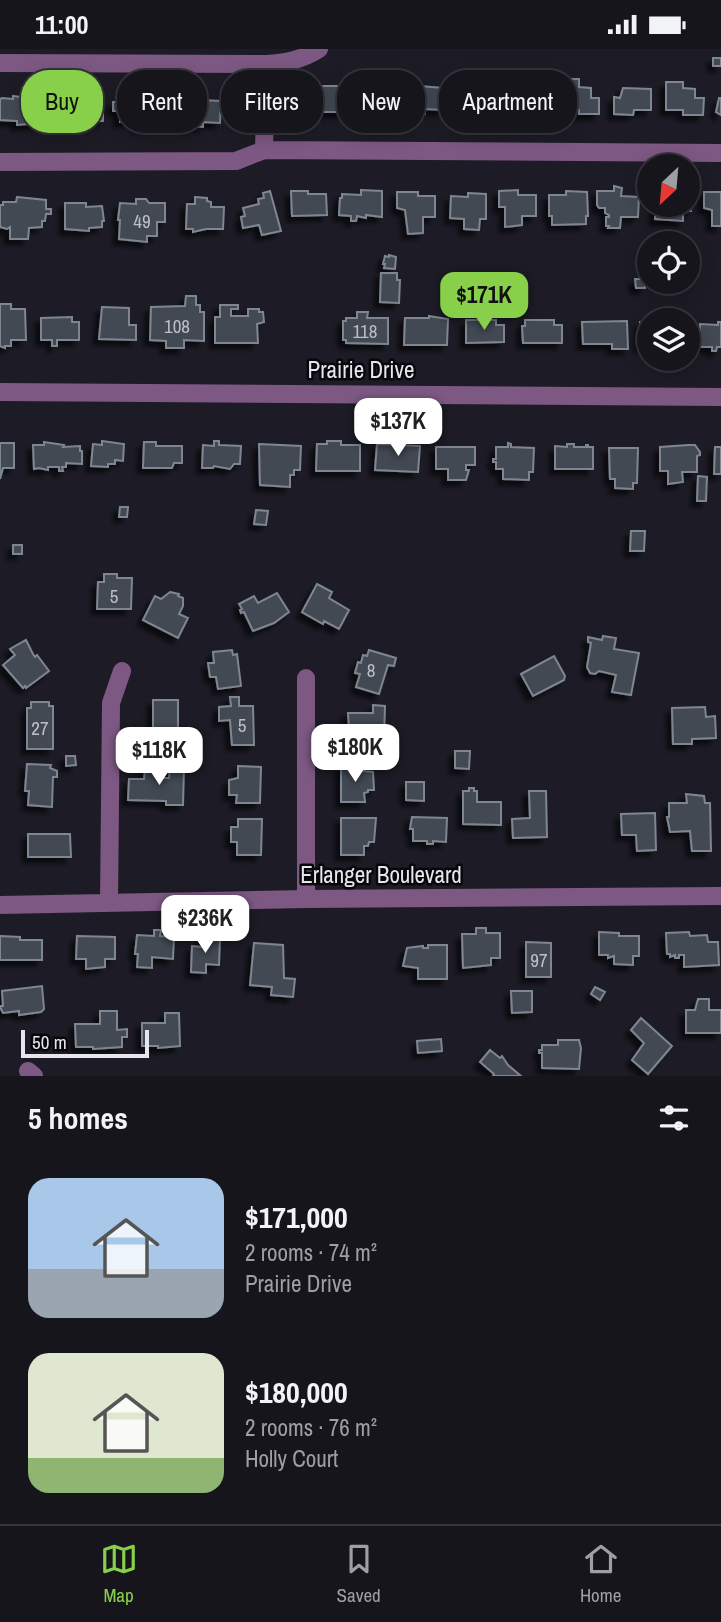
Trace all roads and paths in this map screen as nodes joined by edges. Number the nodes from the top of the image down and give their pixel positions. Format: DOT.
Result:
graph roads {
  1 [pos="314,51"];
  2 [pos="98,56"];
  3 [pos="0,63"];
  4 [pos="265,64"];
  5 [pos="264,150"];
  6 [pos="721,153"];
  7 [pos="0,162"];
  8 [pos="0,392"];
  9 [pos="721,397"];
  10 [pos="122,671"];
  11 [pos="306,678"];
  12 [pos="721,896"];
  13 [pos="306,899"];
  14 [pos="109,902"];
  15 [pos="0,905"];
  1 -- 4 [label="street"];
  2 -- 3 [label="street"];
  2 -- 4 [label="street"];
  4 -- 5 [label="street"];
  5 -- 6 [label="street"];
  5 -- 7 [label="street"];
  8 -- 9 [label="street, Prairie Drive"];
  10 -- 14 [label="street"];
  11 -- 13 [label="street"];
  12 -- 13 [label="street, Erlanger Boulevard"];
  13 -- 14 [label="street, Erlanger Boulevard"];
  14 -- 15 [label="street, Erlanger Boulevard"];
}
